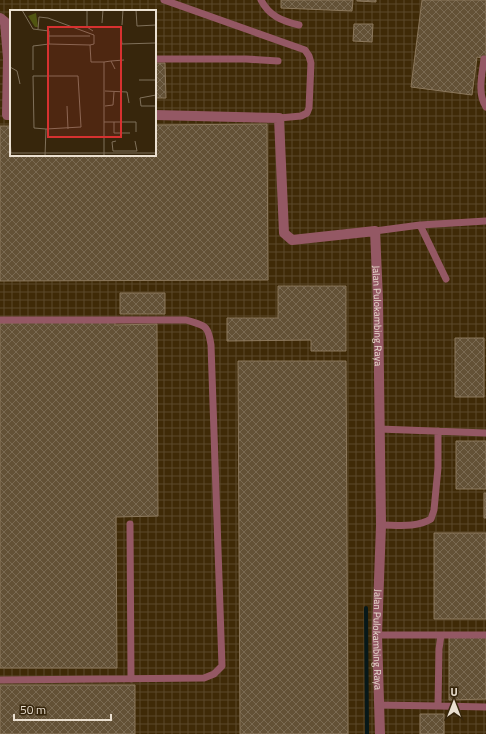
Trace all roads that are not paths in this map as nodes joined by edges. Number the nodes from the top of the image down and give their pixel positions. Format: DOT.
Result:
graph roads {
  1 [pos="164,0"];
  2 [pos="261,0"];
  3 [pos="0,18"];
  4 [pos="299,25"];
  5 [pos="10,58"];
  6 [pos="156,59"];
  7 [pos="484,60"];
  8 [pos="278,61"];
  9 [pos="486,107"];
  10 [pos="6,115"];
  11 [pos="156,115"];
  12 [pos="279,118"];
  13 [pos="486,221"];
  14 [pos="420,225"];
  15 [pos="375,231"];
  16 [pos="446,279"];
  17 [pos="0,320"];
  18 [pos="379,429"];
  19 [pos="438,431"];
  20 [pos="486,433"];
  21 [pos="130,524"];
  22 [pos="381,525"];
  23 [pos="377,635"];
  24 [pos="441,635"];
  25 [pos="486,635"];
  26 [pos="131,679"];
  27 [pos="0,680"];
  28 [pos="379,705"];
  29 [pos="438,706"];
  30 [pos="486,707"];
  31 [pos="380,734"];
  1 -- 12 [label="lane"];
  2 -- 4 [label="lane"];
  3 -- 5 [label="street"];
  5 -- 10 [label="street"];
  6 -- 8 [label="lane"];
  7 -- 9 [label="lane"];
  11 -- 12 [label="street"];
  12 -- 15 [label="street"];
  13 -- 14 [label="lane"];
  14 -- 15 [label="lane"];
  14 -- 16 [label="lane"];
  15 -- 18 [label="street, Jalan Pulokambing Raya"];
  17 -- 26 [label="lane"];
  18 -- 19 [label="lane"];
  18 -- 22 [label="street, Jalan Pulokambing Raya"];
  19 -- 20 [label="lane"];
  19 -- 22 [label="lane"];
  21 -- 26 [label="lane"];
  22 -- 23 [label="street, Jalan Pulokambing Raya"];
  23 -- 24 [label="lane"];
  23 -- 28 [label="street, Jalan Pulokambing Raya"];
  24 -- 25 [label="lane"];
  24 -- 29 [label="lane"];
  26 -- 27 [label="lane"];
  28 -- 29 [label="lane"];
  28 -- 31 [label="street, Jalan Pulokambing Raya"];
  29 -- 30 [label="lane"];
}
